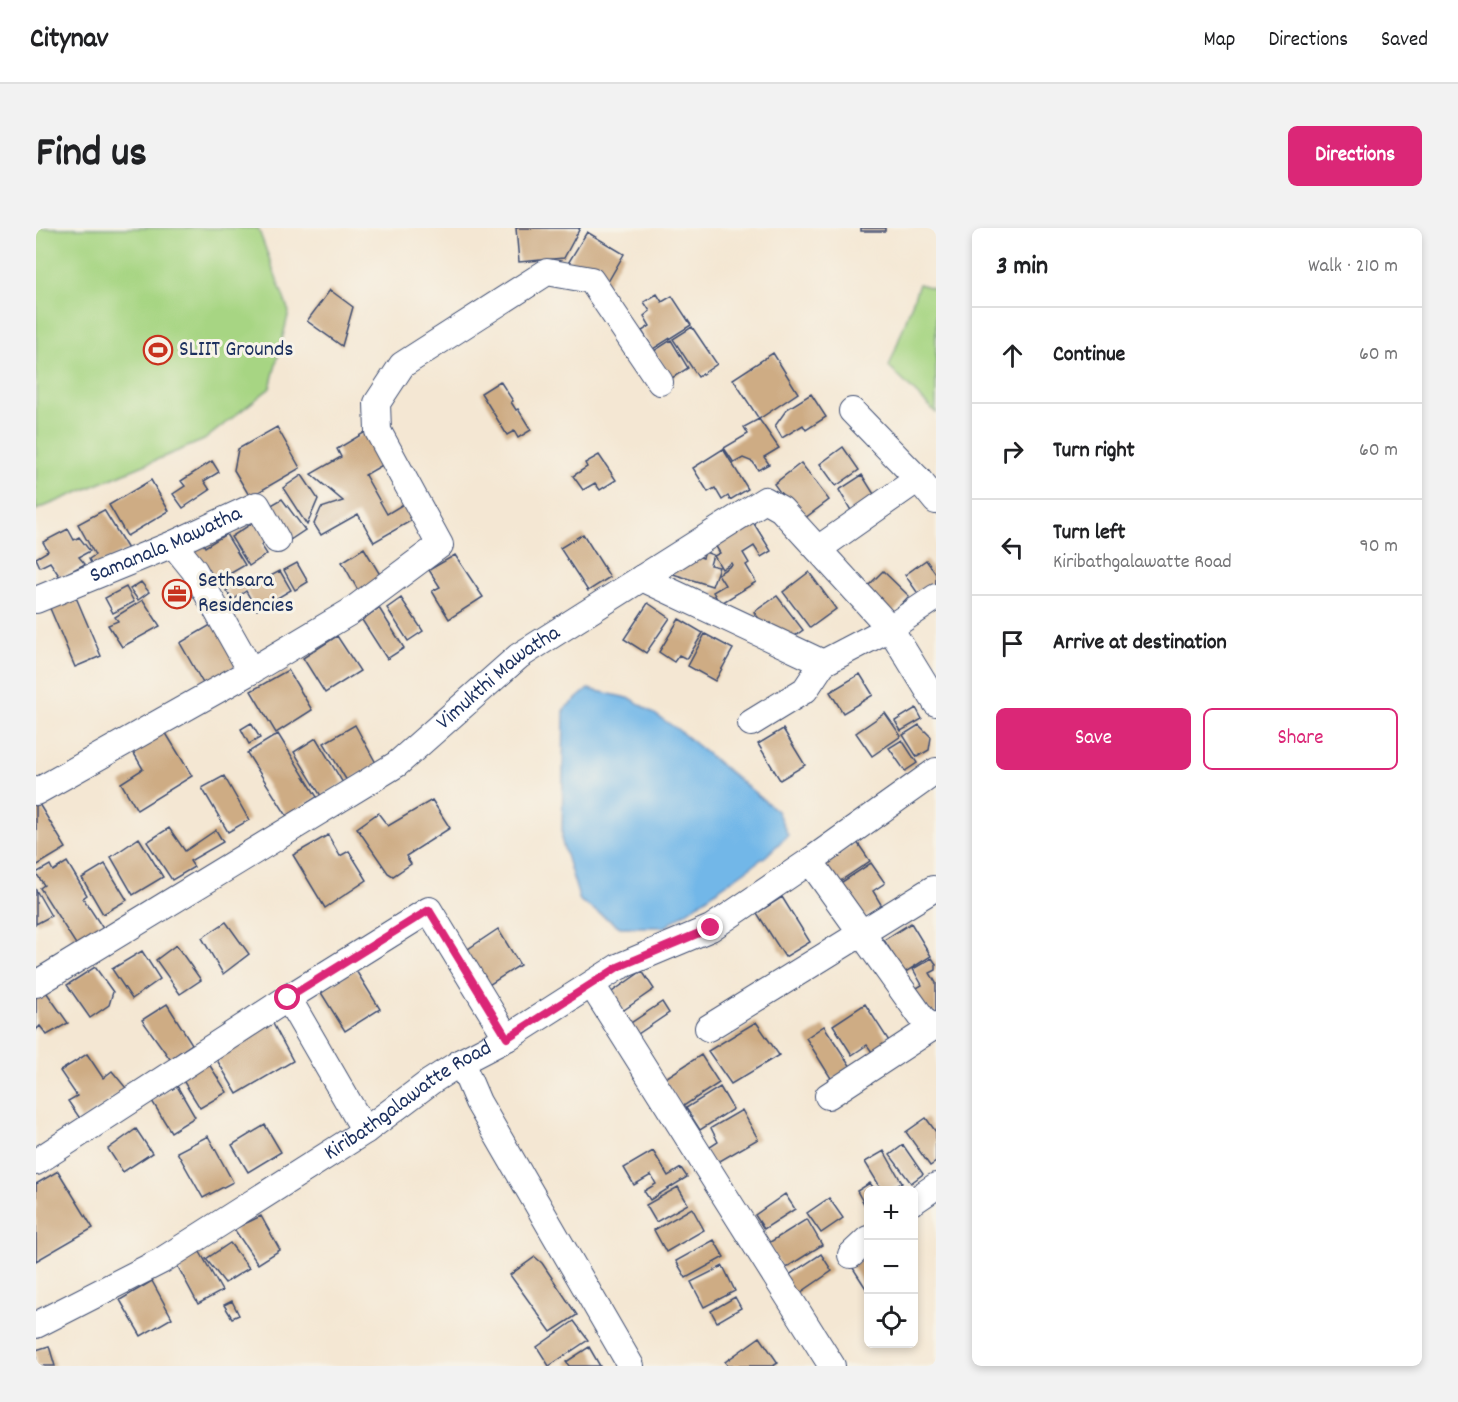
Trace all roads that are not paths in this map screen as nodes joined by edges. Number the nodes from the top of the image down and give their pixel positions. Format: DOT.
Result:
graph roads {
  1 [pos="660,382"];
  2 [pos="852,411"];
  3 [pos="918,479"];
  4 [pos="936,501"];
  5 [pos="277,540"];
  6 [pos="173,544"];
  7 [pos="818,549"];
  8 [pos="642,578"];
  9 [pos="936,597"];
  10 [pos="36,600"];
  11 [pos="890,628"];
  12 [pos="823,663"];
  13 [pos="251,671"];
  14 [pos="936,703"];
  15 [pos="751,723"];
  16 [pos="936,771"];
  17 [pos="36,792"];
  18 [pos="810,861"];
  19 [pos="933,889"];
  20 [pos="863,934"];
  21 [pos="36,984"];
  22 [pos="592,985"];
  23 [pos="288,998"];
  24 [pos="933,1027"];
  25 [pos="708,1028"];
  26 [pos="507,1038"];
  27 [pos="461,1062"];
  28 [pos="828,1096"];
  29 [pos="365,1131"];
  30 [pos="36,1162"];
  31 [pos="936,1186"];
  32 [pos="918,1198"];
  33 [pos="36,1325"];
  34 [pos="631,1366"];
  35 [pos="832,1366"];
  1 -- 13 [label="street"];
  2 -- 3 [label="street"];
  3 -- 4 [label="street"];
  3 -- 7 [label="street"];
  5 -- 6 [label="street, Samanala Mawatha"];
  6 -- 10 [label="street, Samanala Mawatha"];
  6 -- 13 [label="street"];
  7 -- 8 [label="street, Vimukthi Mawatha"];
  7 -- 11 [label="street, Vimukthi Mawatha"];
  8 -- 12 [label="street"];
  8 -- 21 [label="street, Vimukthi Mawatha"];
  9 -- 11 [label="street"];
  11 -- 12 [label="street"];
  11 -- 14 [label="street, Vimukthi Mawatha"];
  12 -- 15 [label="street"];
  13 -- 17 [label="street"];
  16 -- 18 [label="street, Kiribathgalawatte Road"];
  18 -- 20 [label="street"];
  18 -- 22 [label="street, Kiribathgalawatte Road"];
  19 -- 20 [label="street"];
  20 -- 24 [label="street"];
  20 -- 25 [label="street"];
  22 -- 26 [label="street, Kiribathgalawatte Road"];
  22 -- 35 [label="street"];
  23 -- 26 [label="street"];
  23 -- 29 [label="street"];
  23 -- 30 [label="street"];
  24 -- 28 [label="street"];
  26 -- 27 [label="street, Kiribathgalawatte Road"];
  27 -- 29 [label="street, Kiribathgalawatte Road"];
  27 -- 34 [label="street"];
  29 -- 33 [label="street, Kiribathgalawatte Road"];
  31 -- 32 [label="street"];
}
